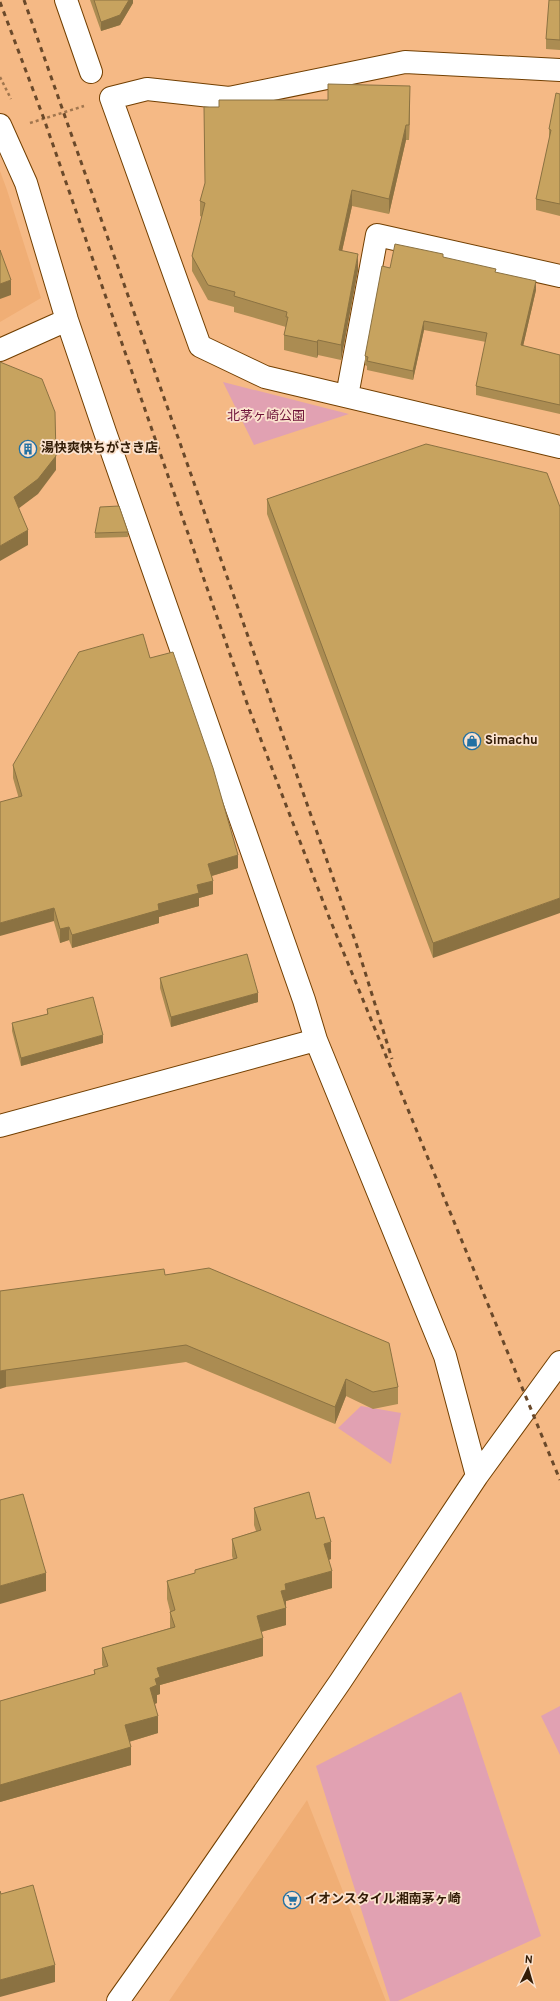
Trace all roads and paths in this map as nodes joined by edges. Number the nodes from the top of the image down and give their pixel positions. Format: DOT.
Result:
graph roads {
  1 [pos="66,0"];
  2 [pos="560,70"];
  3 [pos="91,72"];
  4 [pos="111,98"];
  5 [pos="0,125"];
  6 [pos="23,125"];
  7 [pos="560,276"];
  8 [pos="67,320"];
  9 [pos="0,350"];
  10 [pos="347,396"];
  11 [pos="560,448"];
  12 [pos="316,1040"];
  13 [pos="0,1126"];
  14 [pos="560,1362"];
  15 [pos="477,1476"];
  16 [pos="118,2001"];
  1 -- 3 [label="street"];
  2 -- 4 [label="street"];
  4 -- 6 [label="path"];
  4 -- 10 [label="street"];
  5 -- 8 [label="street"];
  7 -- 10 [label="street"];
  8 -- 9 [label="street"];
  8 -- 12 [label="street"];
  10 -- 11 [label="street"];
  12 -- 13 [label="street"];
  12 -- 15 [label="street"];
  14 -- 15 [label="street"];
  15 -- 16 [label="street"];
}
